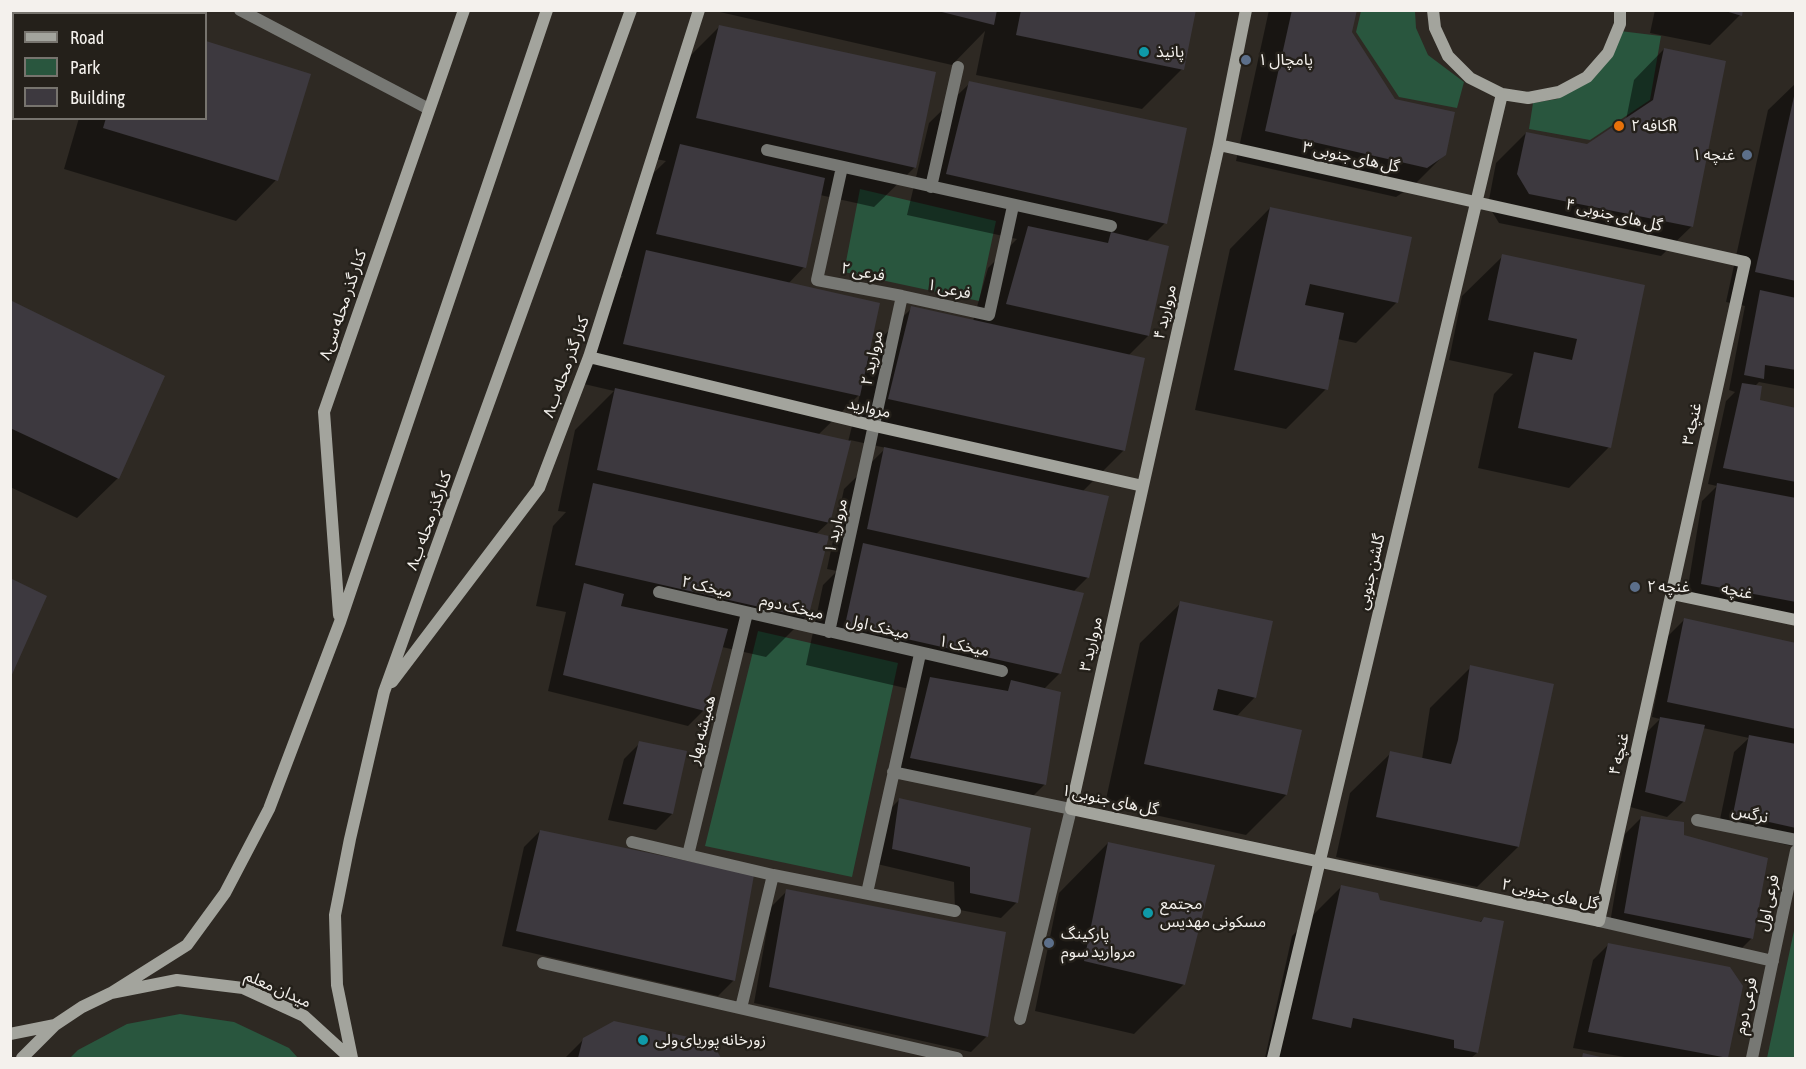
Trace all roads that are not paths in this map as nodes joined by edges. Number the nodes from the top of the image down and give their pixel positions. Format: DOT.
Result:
graph roads {
  1 [pos="240,10"];
  2 [pos="464,10"];
  3 [pos="547,10"];
  4 [pos="631,10"];
  5 [pos="699,10"];
  6 [pos="1246,10"];
  7 [pos="1433,10"];
  8 [pos="1620,10"];
  9 [pos="958,67"];
  10 [pos="1502,94"];
  11 [pos="429,109"];
  12 [pos="1219,145"];
  13 [pos="766,150"];
  14 [pos="842,167"];
  15 [pos="931,187"];
  16 [pos="1476,201"];
  17 [pos="1013,206"];
  18 [pos="1110,226"];
  19 [pos="1745,262"];
  20 [pos="902,296"];
  21 [pos="589,357"];
  22 [pos="875,426"];
  23 [pos="1143,486"];
  24 [pos="659,592"];
  25 [pos="1672,594"];
  26 [pos="747,613"];
  27 [pos="1796,620"];
  28 [pos="340,622"];
  29 [pos="829,632"];
  30 [pos="920,654"];
  31 [pos="1002,671"];
  32 [pos="384,692"];
  33 [pos="893,772"];
  34 [pos="1071,809"];
  35 [pos="1697,820"];
  36 [pos="1796,840"];
  37 [pos="632,842"];
  38 [pos="1796,851"];
  39 [pos="688,855"];
  40 [pos="1319,863"];
  41 [pos="773,875"];
  42 [pos="867,893"];
  43 [pos="956,911"];
  44 [pos="1599,921"];
  45 [pos="1773,961"];
  46 [pos="543,963"];
  47 [pos="111,993"];
  48 [pos="741,1008"];
  49 [pos="1020,1019"];
  50 [pos="55,1025"];
  51 [pos="10,1034"];
  52 [pos="957,1058"];
  53 [pos="22,1059"];
  54 [pos="351,1059"];
  55 [pos="1273,1059"];
  56 [pos="1752,1059"];
  1 -- 11 [label="street"];
  2 -- 11 [label="street, کنار گذر محله سی۸"];
  3 -- 28 [label="street"];
  4 -- 32 [label="street, کنارگذر محله ب۸"];
  5 -- 21 [label="street, کنار گذر محله ب۸"];
  6 -- 12 [label="street, مروارید ۴"];
  7 -- 10 [label="street"];
  8 -- 10 [label="street"];
  9 -- 15 [label="street"];
  10 -- 16 [label="street, گلشن جنوبی"];
  11 -- 28 [label="street, کنار گذر محله سی۸"];
  12 -- 16 [label="street, گل های جنوبی ۳"];
  12 -- 23 [label="street, مروارید ۴"];
  13 -- 14 [label="street"];
  14 -- 15 [label="street"];
  14 -- 20 [label="street, فرعی ۲"];
  15 -- 17 [label="street"];
  16 -- 19 [label="street, گل های جنوبی ۴"];
  16 -- 40 [label="street, گلشن جنوبی"];
  17 -- 18 [label="street"];
  17 -- 20 [label="street, فرعی ۱"];
  19 -- 25 [label="street, غنچه ۳"];
  20 -- 22 [label="street, مروارید ۲"];
  21 -- 22 [label="street, مروارید"];
  21 -- 32 [label="street, کنار گذر محله ب۸"];
  22 -- 23 [label="street, مروارید"];
  22 -- 29 [label="street, مروارید ۱"];
  23 -- 34 [label="street, مروارید ۳"];
  24 -- 26 [label="street, میخک ۲"];
  25 -- 27 [label="street, غنچه"];
  25 -- 44 [label="street, غنچه ۴"];
  26 -- 29 [label="street, میخک دوم"];
  26 -- 39 [label="street, همیشه بهار"];
  28 -- 47 [label="street"];
  29 -- 30 [label="street, میخک اول"];
  30 -- 31 [label="street, میخک ۱"];
  30 -- 33 [label="street"];
  32 -- 54 [label="street, کنارگذر محله ب۸"];
  33 -- 34 [label="street, گل های جنوبی ۱"];
  33 -- 42 [label="street"];
  34 -- 40 [label="street, گل های جنوبی ۱"];
  34 -- 49 [label="street"];
  35 -- 36 [label="street, نرگس"];
  37 -- 39 [label="street"];
  38 -- 45 [label="street, فرعی اول"];
  39 -- 41 [label="street"];
  40 -- 44 [label="street, گل های جنوبی ۲"];
  40 -- 55 [label="street, گلشن جنوبی"];
  41 -- 42 [label="street"];
  41 -- 48 [label="street"];
  42 -- 43 [label="street"];
  44 -- 45 [label="street, گل های جنوبی ۲"];
  45 -- 56 [label="street, فرعی دوم"];
  46 -- 48 [label="street"];
  47 -- 50 [label="street, میدان معلم"];
  47 -- 54 [label="street, میدان معلم"];
  48 -- 52 [label="street"];
  50 -- 51 [label="street"];
  50 -- 53 [label="street, میدان معلم"];
}
